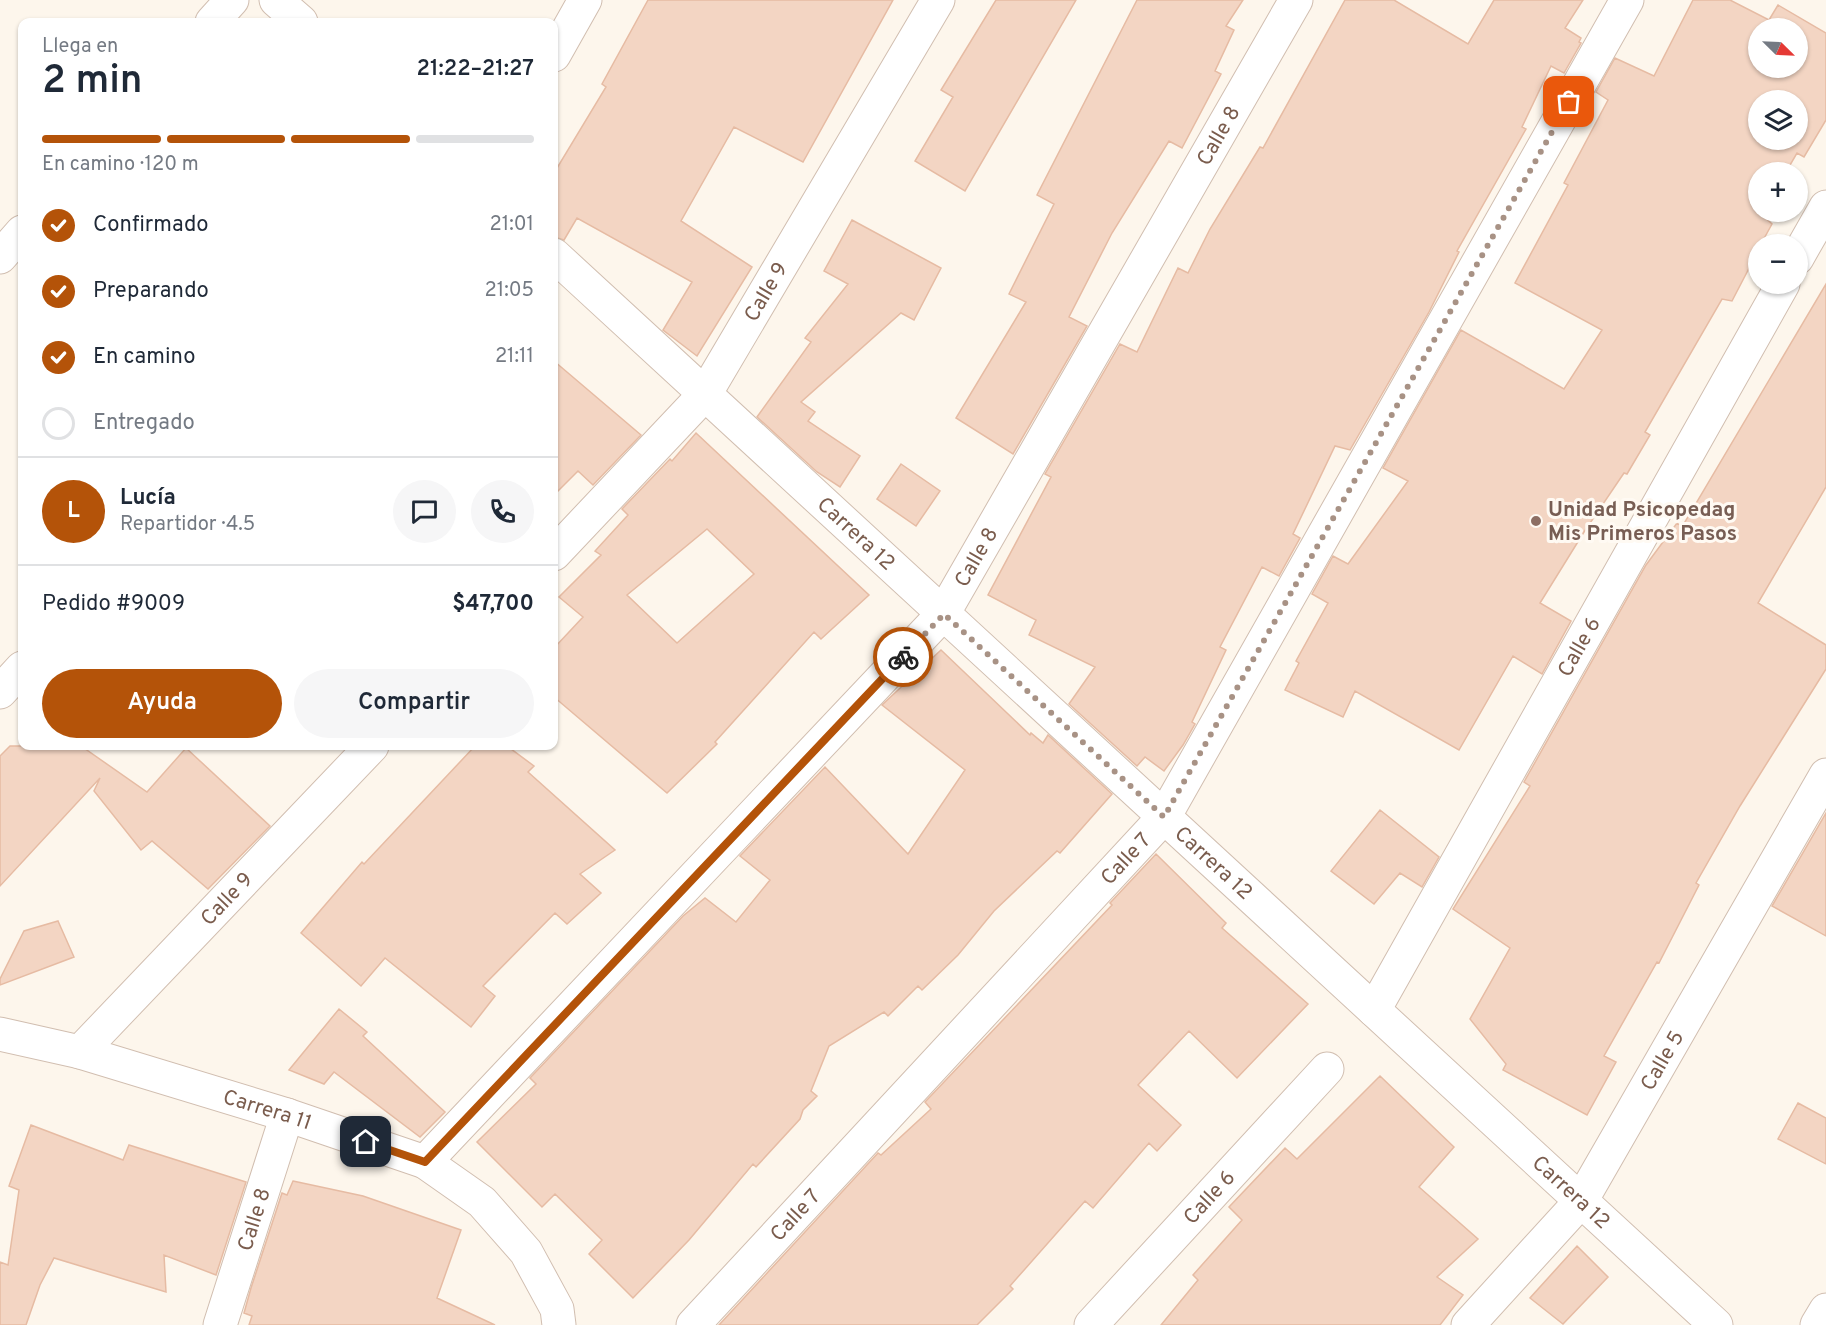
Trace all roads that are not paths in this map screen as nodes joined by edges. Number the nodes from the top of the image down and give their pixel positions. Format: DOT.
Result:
graph roads {
  1 [pos="232,0"];
  2 [pos="276,0"];
  3 [pos="585,0"];
  4 [pos="938,0"];
  5 [pos="1296,0"];
  6 [pos="1627,0"];
  7 [pos="216,18"];
  8 [pos="296,18"];
  9 [pos="558,48"];
  10 [pos="1826,207"];
  11 [pos="18,237"];
  12 [pos="1808,239"];
  13 [pos="0,257"];
  14 [pos="558,259"];
  15 [pos="1777,294"];
  16 [pos="705,394"];
  17 [pos="558,550"];
  18 [pos="944,614"];
  19 [pos="18,672"];
  20 [pos="0,692"];
  21 [pos="368,750"];
  22 [pos="1826,775"];
  23 [pos="1164,817"];
  24 [pos="1374,1010"];
  25 [pos="0,1034"];
  26 [pos="80,1052"];
  27 [pos="1327,1069"];
  28 [pos="287,1114"];
  29 [pos="425,1162"];
  30 [pos="1581,1201"];
  31 [pos="1826,1310"];
  32 [pos="220,1325"];
  33 [pos="559,1325"];
  34 [pos="693,1325"];
  35 [pos="1091,1325"];
  36 [pos="1468,1325"];
  37 [pos="1716,1325"];
  38 [pos="1817,1325"];
  1 -- 7 [label="street"];
  2 -- 8 [label="street"];
  3 -- 9 [label="street"];
  4 -- 16 [label="street, Calle 9"];
  5 -- 18 [label="street, Calle 8"];
  6 -- 23 [label="street, Calle 7"];
  10 -- 12 [label="street"];
  11 -- 13 [label="street"];
  14 -- 16 [label="street, Carrera 12"];
  15 -- 24 [label="street, Calle 6"];
  16 -- 17 [label="street, Calle 9"];
  16 -- 18 [label="street, Carrera 12"];
  18 -- 23 [label="street, Carrera 12"];
  18 -- 29 [label="street, Calle 8"];
  19 -- 20 [label="street"];
  21 -- 26 [label="street, Calle 9"];
  22 -- 30 [label="street, Calle 5"];
  23 -- 24 [label="street, Carrera 12"];
  23 -- 34 [label="street, Calle 7"];
  24 -- 30 [label="street, Carrera 12"];
  25 -- 26 [label="street, Carrera 11"];
  26 -- 28 [label="street, Carrera 11"];
  27 -- 35 [label="street, Calle 6"];
  28 -- 29 [label="street, Carrera 11"];
  28 -- 32 [label="street, Calle 8"];
  29 -- 33 [label="street, Carrera 11"];
  30 -- 36 [label="street, Calle 5"];
  30 -- 37 [label="street, Carrera 12"];
  31 -- 38 [label="street"];
}
